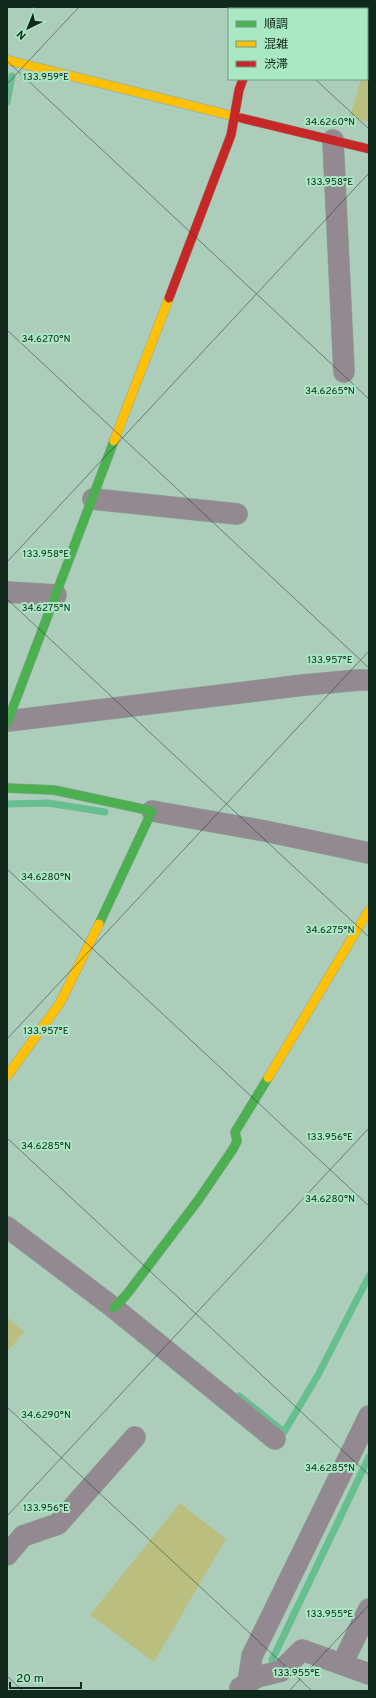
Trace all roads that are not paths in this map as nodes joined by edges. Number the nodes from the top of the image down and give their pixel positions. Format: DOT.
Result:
graph roads {
  1 [pos="7,60"];
  2 [pos="243,80"];
  3 [pos="234,116"];
  4 [pos="333,140"];
  5 [pos="369,149"];
  6 [pos="344,372"];
  7 [pos="93,499"];
  8 [pos="238,514"];
  9 [pos="7,592"];
  10 [pos="56,595"];
  11 [pos="369,680"];
  12 [pos="7,721"];
  13 [pos="7,788"];
  14 [pos="150,818"];
  15 [pos="369,853"];
  16 [pos="369,910"];
  17 [pos="7,1076"];
  18 [pos="7,1227"];
  19 [pos="118,1303"];
  20 [pos="369,1416"];
  21 [pos="135,1437"];
  22 [pos="275,1438"];
  23 [pos="7,1555"];
  24 [pos="369,1609"];
  25 [pos="342,1664"];
  26 [pos="369,1674"];
  27 [pos="243,1687"];
  1 -- 3 [label="street"];
  2 -- 3 [label="street"];
  3 -- 4 [label="street"];
  3 -- 7 [label="street"];
  4 -- 5 [label="street"];
  4 -- 6 [label="street"];
  7 -- 8 [label="street"];
  7 -- 10 [label="street"];
  9 -- 10 [label="street"];
  10 -- 12 [label="street"];
  11 -- 12 [label="street"];
  13 -- 14 [label="street"];
  14 -- 15 [label="street"];
  14 -- 17 [label="street"];
  16 -- 19 [label="street"];
  18 -- 19 [label="street"];
  19 -- 22 [label="street"];
  20 -- 27 [label="street"];
  21 -- 23 [label="street"];
  24 -- 25 [label="street"];
  25 -- 26 [label="street"];
  25 -- 27 [label="street"];
}
